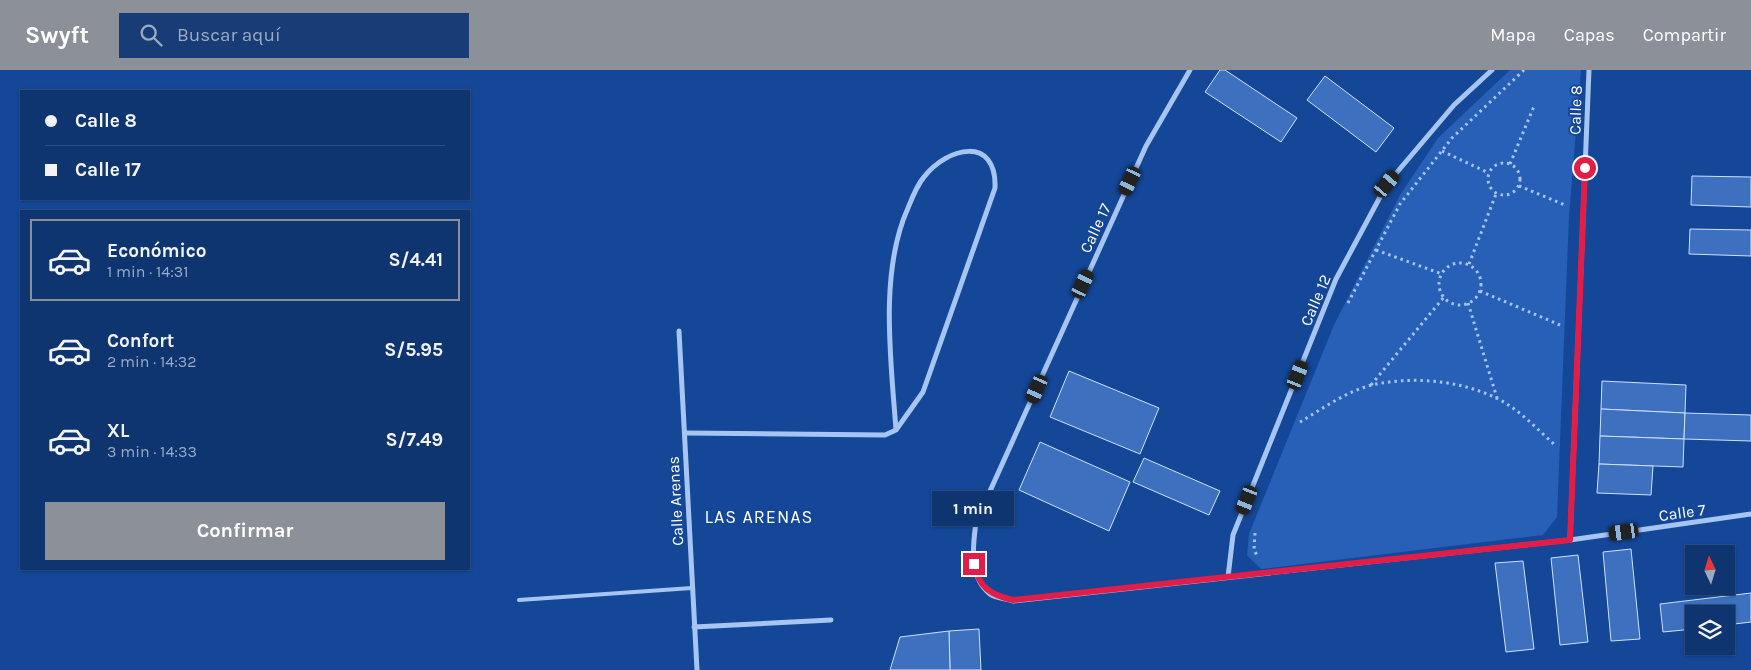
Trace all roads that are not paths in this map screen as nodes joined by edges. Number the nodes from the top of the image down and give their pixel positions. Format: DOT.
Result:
graph roads {
  1 [pos="1190,70"];
  2 [pos="1492,70"];
  3 [pos="1589,70"];
  4 [pos="679,331"];
  5 [pos="896,430"];
  6 [pos="685,433"];
  7 [pos="1751,514"];
  8 [pos="1570,540"];
  9 [pos="1228,577"];
  10 [pos="692,588"];
  11 [pos="990,594"];
  12 [pos="519,600"];
  13 [pos="831,620"];
  14 [pos="694,627"];
  15 [pos="697,670"];
  1 -- 11 [label="street, Calle 17"];
  2 -- 9 [label="street, Calle 12"];
  3 -- 8 [label="street, Calle 8"];
  4 -- 6 [label="street, Calle Arenas"];
  5 -- 5 [label="street"];
  5 -- 6 [label="street"];
  6 -- 10 [label="street, Calle Arenas"];
  7 -- 8 [label="street, Calle 7"];
  8 -- 9 [label="street, Calle 7"];
  9 -- 11 [label="street, Calle 7"];
  10 -- 12 [label="lane"];
  10 -- 14 [label="street, Calle Arenas"];
  13 -- 14 [label="street"];
  14 -- 15 [label="street, Calle Arenas"];
}
